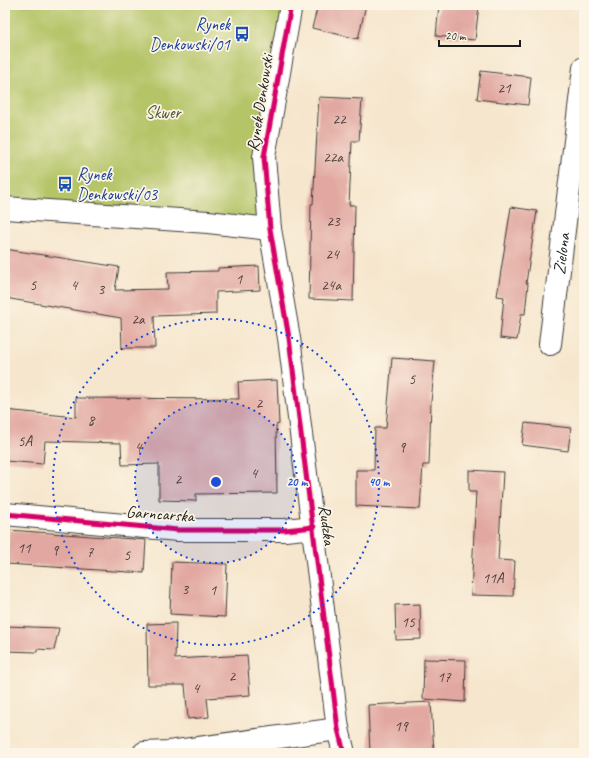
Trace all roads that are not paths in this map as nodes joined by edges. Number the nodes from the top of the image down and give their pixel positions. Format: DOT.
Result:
graph roads {
  1 [pos="291,5"];
  2 [pos="584,68"];
  3 [pos="5,208"];
  4 [pos="270,229"];
  5 [pos="550,344"];
  6 [pos="5,514"];
  7 [pos="314,527"];
  8 [pos="338,729"];
  9 [pos="144,753"];
  10 [pos="344,753"];
  1 -- 4 [label="street, Rynek Denkowski"];
  2 -- 5 [label="street, Zielona"];
  3 -- 4 [label="street"];
  4 -- 7 [label="street, Rudzka"];
  6 -- 7 [label="street, Garncarska"];
  7 -- 8 [label="street, Rudzka"];
  8 -- 9 [label="street"];
  8 -- 10 [label="street, Rudzka"];
}
